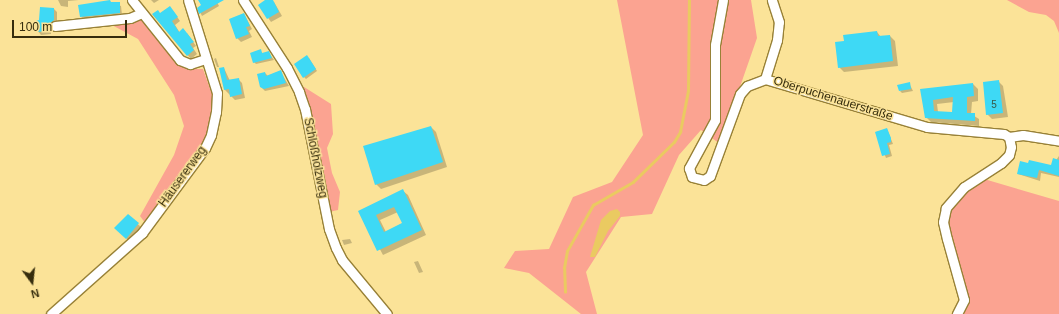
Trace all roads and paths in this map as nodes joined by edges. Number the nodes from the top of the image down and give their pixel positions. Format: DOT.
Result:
graph roads {
  1 [pos="132,0"];
  2 [pos="188,0"];
  3 [pos="243,0"];
  4 [pos="723,0"];
  5 [pos="772,0"];
  6 [pos="142,14"];
  7 [pos="55,26"];
  8 [pos="205,59"];
  9 [pos="766,79"];
  10 [pos="1009,137"];
  11 [pos="1059,141"];
  12 [pos="51,314"];
  13 [pos="387,314"];
  14 [pos="957,314"];
  1 -- 6 [label="street"];
  2 -- 8 [label="street, Häusererweg"];
  3 -- 13 [label="street, Schloßholzweg"];
  4 -- 9 [label="street, Oberpuchenauerstraße"];
  5 -- 9 [label="street"];
  6 -- 7 [label="street"];
  6 -- 8 [label="street"];
  8 -- 12 [label="street, Häusererweg"];
  9 -- 10 [label="street, Oberpuchenauerstraße"];
  10 -- 11 [label="street, Oberpuchenauerstraße"];
  10 -- 14 [label="street"];
}
